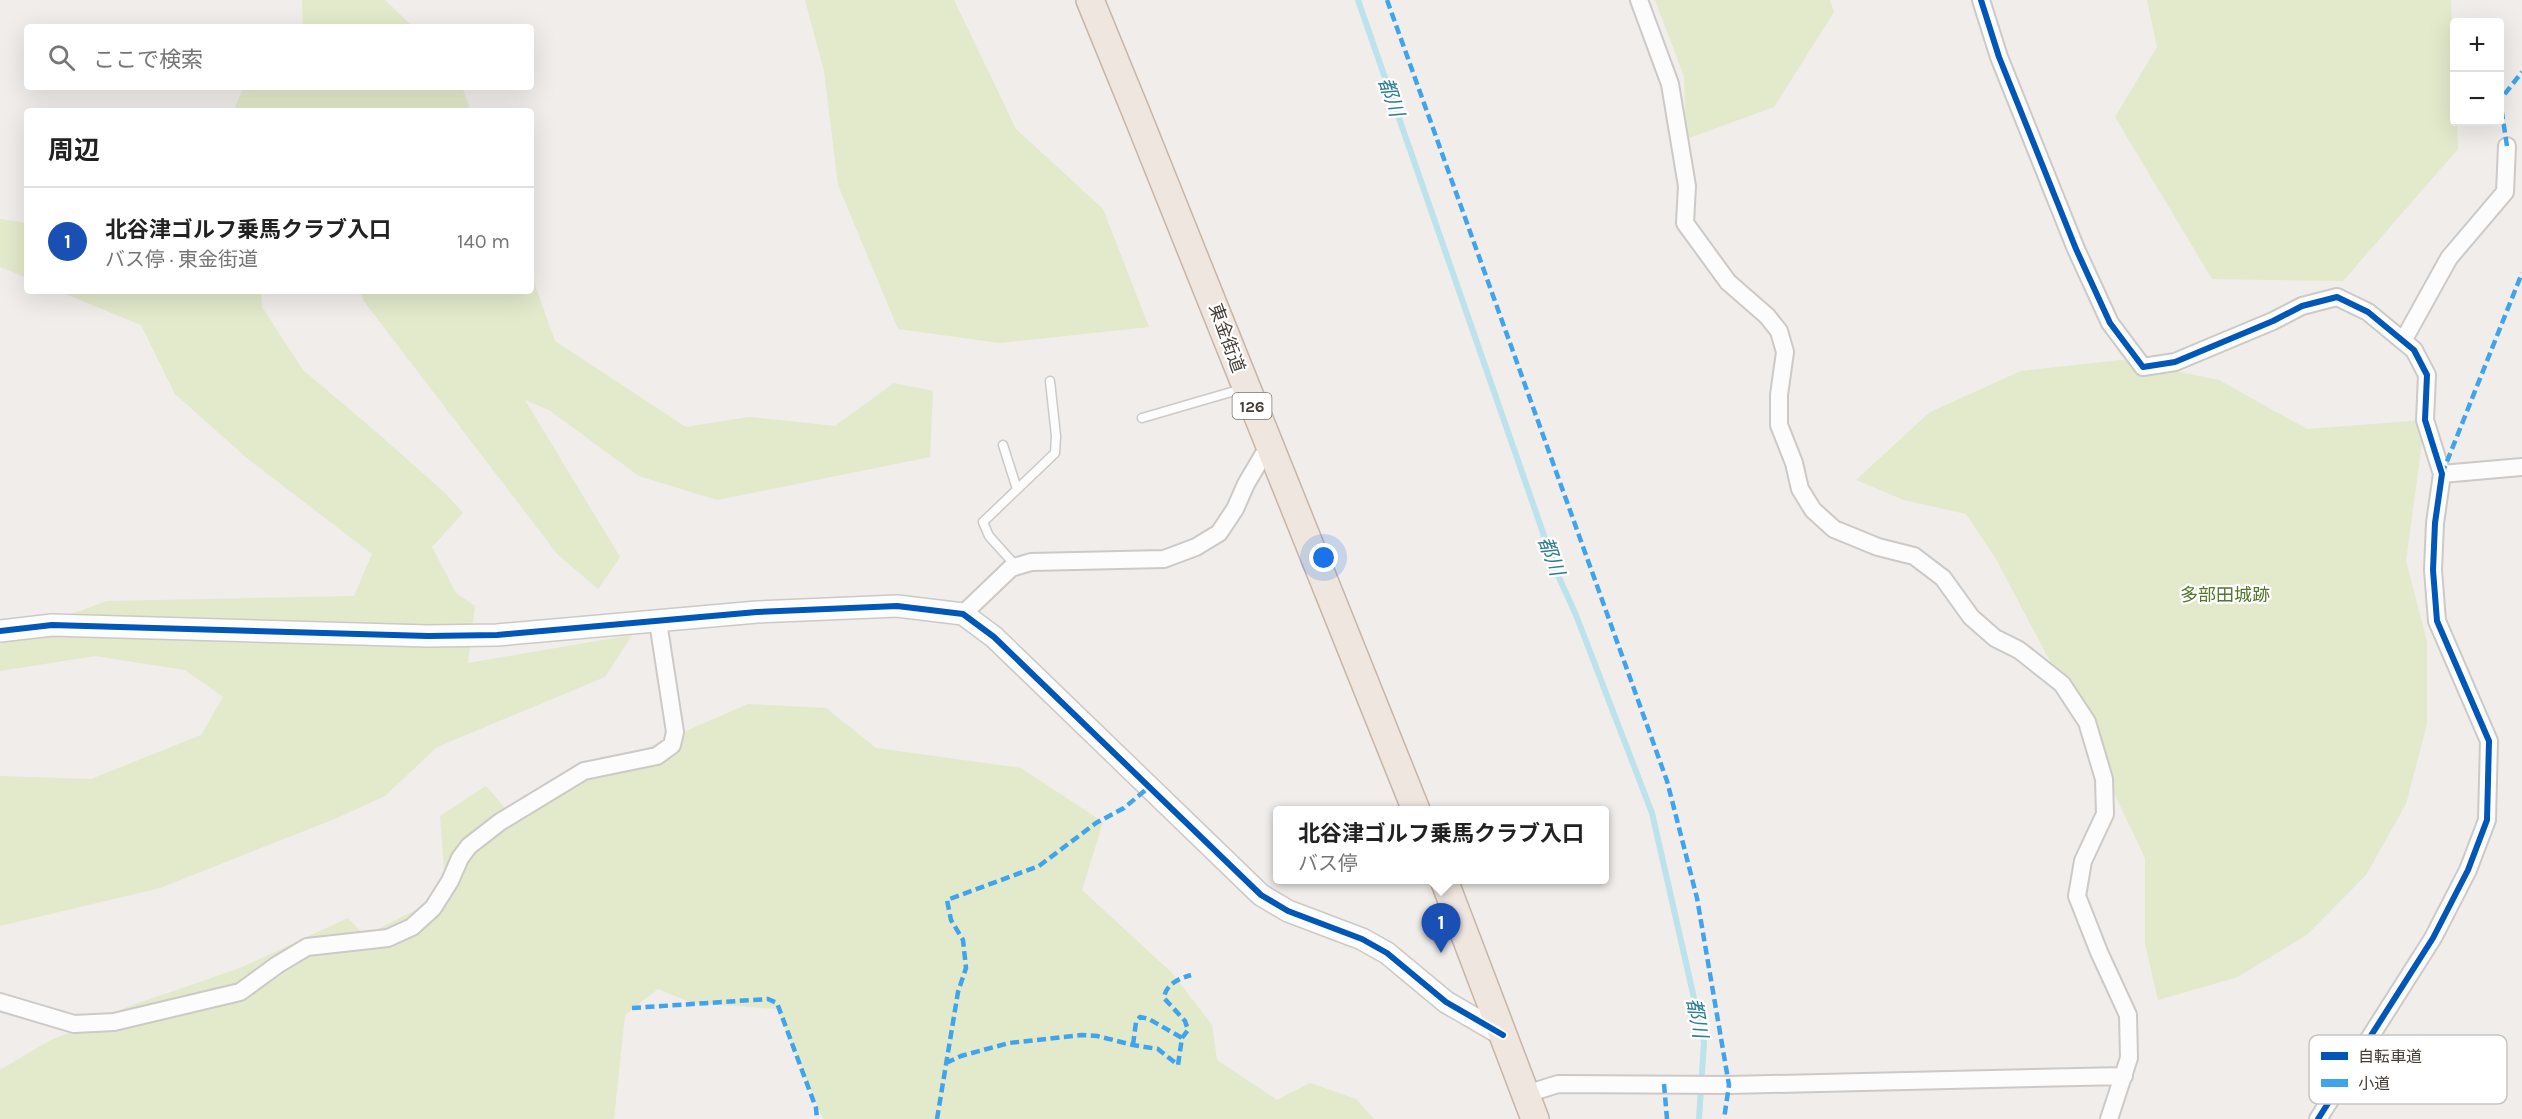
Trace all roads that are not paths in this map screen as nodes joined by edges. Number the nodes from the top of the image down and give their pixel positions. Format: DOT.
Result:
graph roads {
  1 [pos="1090,0"];
  2 [pos="1639,0"];
  3 [pos="1981,0"];
  4 [pos="2507,146"];
  5 [pos="2403,341"];
  6 [pos="1050,381"];
  7 [pos="1245,388"];
  8 [pos="1142,418"];
  9 [pos="1003,445"];
  10 [pos="1269,445"];
  11 [pos="2522,467"];
  12 [pos="2442,474"];
  13 [pos="1017,489"];
  14 [pos="1017,567"];
  15 [pos="963,614"];
  16 [pos="658,622"];
  17 [pos="0,631"];
  18 [pos="1414,806"];
  19 [pos="1446,884"];
  20 [pos="0,1002"];
  21 [pos="1503,1035"];
  22 [pos="2371,1035"];
  23 [pos="2124,1076"];
  24 [pos="2328,1104"];
  25 [pos="1531,1107"];
  26 [pos="2109,1119"];
  27 [pos="2318,1119"];
  1 -- 7 [label="highway, 東金街道 / 126"];
  2 -- 23 [label="street"];
  3 -- 5 [label="street"];
  4 -- 5 [label="street"];
  5 -- 12 [label="street"];
  6 -- 13 [label="lane"];
  7 -- 8 [label="lane"];
  7 -- 10 [label="highway, 東金街道 / 126"];
  9 -- 13 [label="lane"];
  10 -- 14 [label="street"];
  10 -- 18 [label="highway, 東金街道 / 126"];
  11 -- 12 [label="street"];
  12 -- 22 [label="street"];
  13 -- 14 [label="lane"];
  14 -- 15 [label="street"];
  15 -- 16 [label="street"];
  15 -- 21 [label="street"];
  16 -- 17 [label="street"];
  16 -- 20 [label="street"];
  19 -- 21 [label="highway"];
  21 -- 25 [label="highway"];
  23 -- 25 [label="street"];
  23 -- 26 [label="street"];
  24 -- 27 [label="street"];
}
